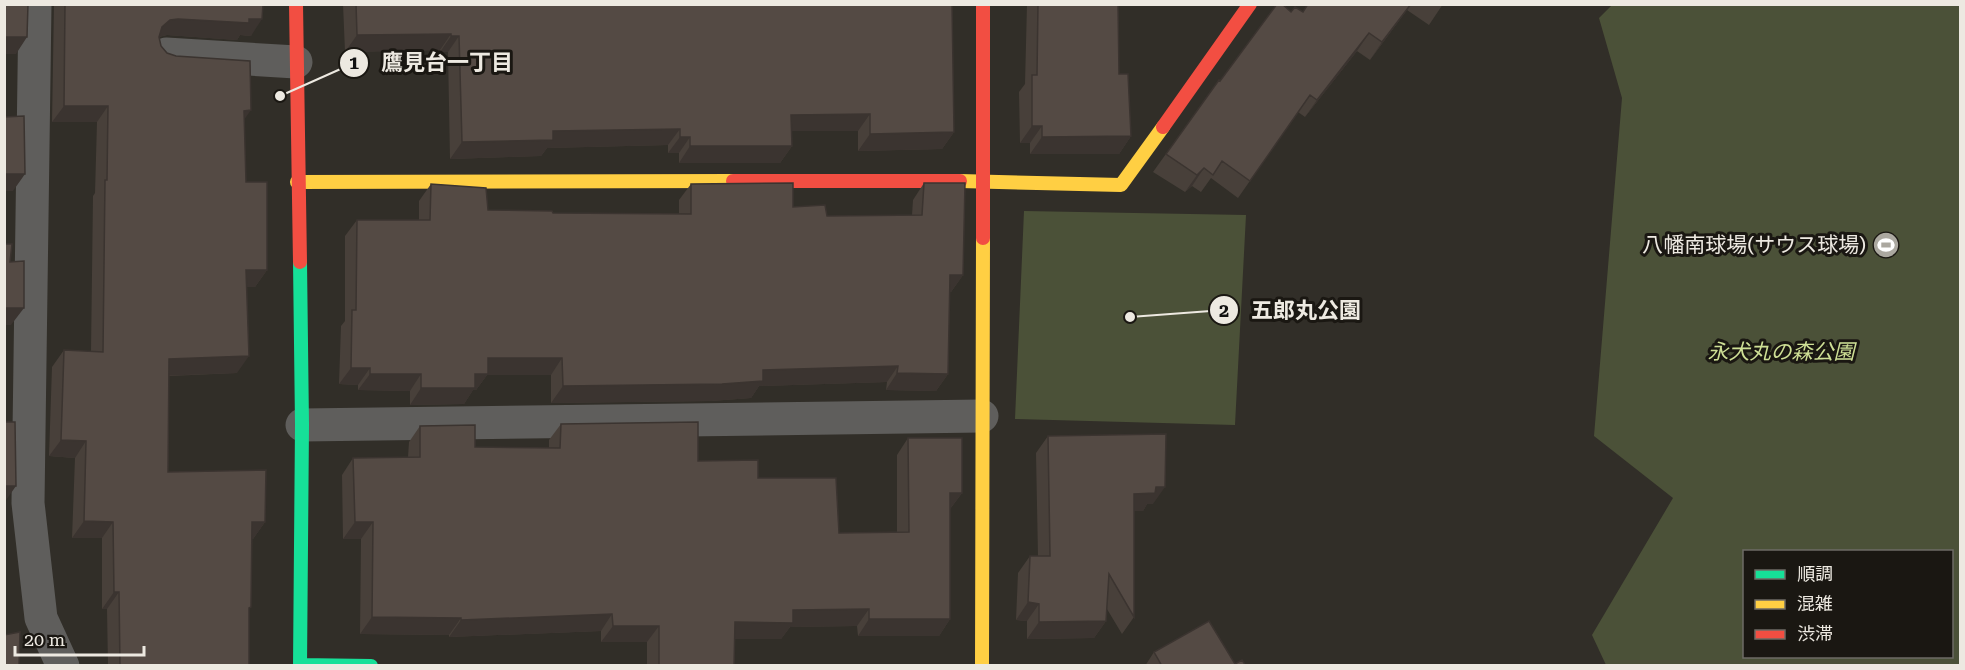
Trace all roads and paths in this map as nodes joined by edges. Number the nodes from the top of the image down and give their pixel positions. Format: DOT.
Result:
graph roads {
  1 [pos="35,4"];
  2 [pos="296,4"];
  3 [pos="983,4"];
  4 [pos="1250,4"];
  5 [pos="166,54"];
  6 [pos="296,62"];
  7 [pos="983,181"];
  8 [pos="297,182"];
  9 [pos="982,416"];
  10 [pos="302,425"];
  11 [pos="300,665"];
  12 [pos="63,666"];
  13 [pos="371,666"];
  14 [pos="982,666"];
  1 -- 12 [label="street"];
  2 -- 6 [label="street"];
  3 -- 7 [label="street"];
  4 -- 7 [label="street"];
  5 -- 6 [label="street"];
  6 -- 8 [label="street"];
  7 -- 8 [label="street"];
  7 -- 9 [label="street"];
  8 -- 10 [label="street"];
  9 -- 10 [label="street"];
  9 -- 14 [label="street"];
  10 -- 11 [label="street"];
  11 -- 13 [label="street"];
}
